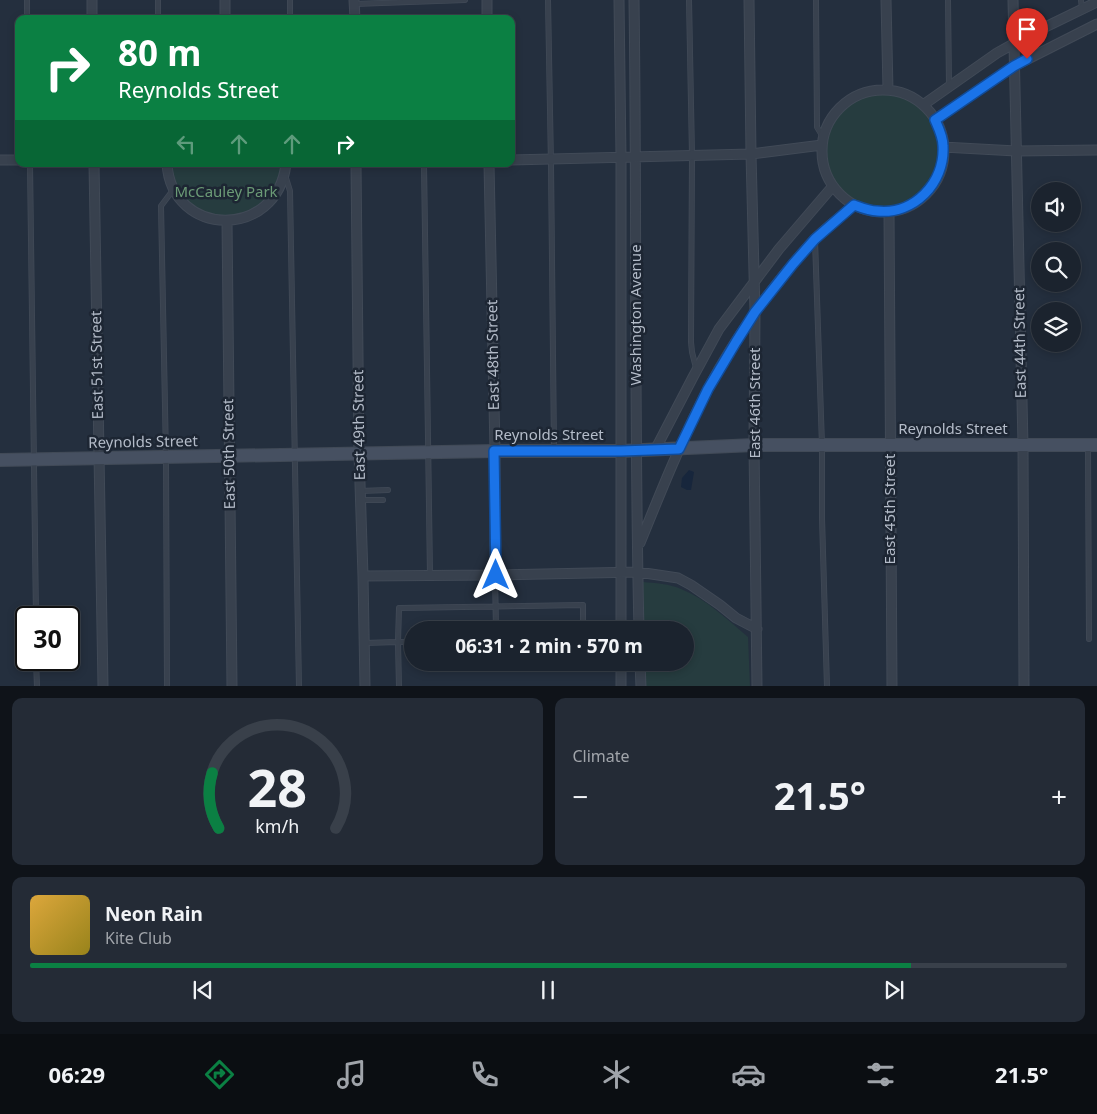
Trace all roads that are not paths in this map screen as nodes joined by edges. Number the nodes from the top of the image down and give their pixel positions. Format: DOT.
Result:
graph roads {
  1 [pos="27,0"];
  2 [pos="92,0"];
  3 [pos="158,0"];
  4 [pos="224,0"];
  5 [pos="290,0"];
  6 [pos="465,0"];
  7 [pos="487,0"];
  8 [pos="548,0"];
  9 [pos="619,0"];
  10 [pos="634,0"];
  11 [pos="689,0"];
  12 [pos="749,0"];
  13 [pos="816,0"];
  14 [pos="886,0"];
  15 [pos="948,0"];
  16 [pos="1013,0"];
  17 [pos="422,1"];
  18 [pos="354,2"];
  19 [pos="1097,2"];
  20 [pos="1082,4"];
  21 [pos="28,15"];
  22 [pos="92,15"];
  23 [pos="158,15"];
  24 [pos="225,15"];
  25 [pos="290,15"];
  26 [pos="355,15"];
  27 [pos="487,15"];
  28 [pos="1097,24"];
  29 [pos="1013,44"];
  30 [pos="1014,66"];
  31 [pos="949,86"];
  32 [pos="888,90"];
  33 [pos="922,105"];
  34 [pos="935,120"];
  35 [pos="823,141"];
  36 [pos="943,147"];
  37 [pos="1097,150"];
  38 [pos="1016,151"];
  39 [pos="751,154"];
  40 [pos="692,155"];
  41 [pos="621,157"];
  42 [pos="636,157"];
  43 [pos="551,159"];
  44 [pos="0,160"];
  45 [pos="15,160"];
  46 [pos="515,160"];
  47 [pos="30,167"];
  48 [pos="94,167"];
  49 [pos="167,167"];
  50 [pos="286,167"];
  51 [pos="356,167"];
  52 [pos="424,167"];
  53 [pos="489,167"];
  54 [pos="285,175"];
  55 [pos="833,186"];
  56 [pos="174,189"];
  57 [pos="854,205"];
  58 [pos="889,211"];
  59 [pos="226,221"];
  60 [pos="815,239"];
  61 [pos="754,280"];
  62 [pos="755,312"];
  63 [pos="696,370"];
  64 [pos="754,445"];
  65 [pos="822,445"];
  66 [pos="890,445"];
  67 [pos="1023,445"];
  68 [pos="1093,445"];
  69 [pos="679,449"];
  70 [pos="636,450"];
  71 [pos="655,450"];
  72 [pos="494,451"];
  73 [pos="554,451"];
  74 [pos="621,451"];
  75 [pos="428,452"];
  76 [pos="359,454"];
  77 [pos="295,455"];
  78 [pos="229,456"];
  79 [pos="166,457"];
  80 [pos="98,459"];
  81 [pos="0,460"];
  82 [pos="33,460"];
  83 [pos="388,490"];
  84 [pos="361,496"];
  85 [pos="383,500"];
  86 [pos="638,546"];
  87 [pos="638,572"];
  88 [pos="621,573"];
  89 [pos="496,575"];
  90 [pos="363,576"];
  91 [pos="430,576"];
  92 [pos="496,605"];
  93 [pos="36,606"];
  94 [pos="496,621"];
  95 [pos="583,621"];
  96 [pos="621,621"];
  97 [pos="639,621"];
  98 [pos="757,629"];
  99 [pos="1089,638"];
  100 [pos="398,642"];
  101 [pos="404,642"];
  102 [pos="364,644"];
  103 [pos="36,671"];
  104 [pos="621,671"];
  105 [pos="640,671"];
  106 [pos="36,686"];
  107 [pos="103,686"];
  108 [pos="167,686"];
  109 [pos="232,686"];
  110 [pos="299,686"];
  111 [pos="365,686"];
  112 [pos="399,686"];
  113 [pos="621,686"];
  114 [pos="640,686"];
  115 [pos="757,686"];
  116 [pos="827,686"];
  117 [pos="892,686"];
  118 [pos="1024,686"];
  1 -- 21 [label="lane"];
  2 -- 22 [label="street"];
  3 -- 23 [label="lane"];
  4 -- 24 [label="street"];
  5 -- 25 [label="lane"];
  6 -- 17 [label="lane"];
  7 -- 27 [label="street"];
  8 -- 43 [label="lane"];
  9 -- 41 [label="street, Washington Avenue"];
  10 -- 42 [label="street, Washington Avenue"];
  11 -- 40 [label="lane"];
  12 -- 39 [label="street, East 46th Street"];
  13 -- 35 [label="lane"];
  14 -- 32 [label="street"];
  15 -- 31 [label="lane"];
  16 -- 29 [label="street, East 44th Street"];
  17 -- 18 [label="lane"];
  18 -- 26 [label="street"];
  19 -- 20 [label="street"];
  20 -- 29 [label="street"];
  28 -- 30 [label="street"];
  29 -- 30 [label="street, East 44th Street"];
  29 -- 31 [label="street"];
  30 -- 34 [label="street"];
  30 -- 38 [label="street, East 44th Street"];
  31 -- 33 [label="street"];
  32 -- 33 [label="street"];
  32 -- 35 [label="street"];
  33 -- 34 [label="street"];
  34 -- 36 [label="street"];
  35 -- 39 [label="street"];
  35 -- 55 [label="street"];
  36 -- 38 [label="street"];
  36 -- 58 [label="street"];
  37 -- 38 [label="street"];
  38 -- 67 [label="street, East 44th Street"];
  39 -- 40 [label="street"];
  39 -- 61 [label="street, East 46th Street"];
  40 -- 42 [label="street"];
  40 -- 63 [label="lane"];
  41 -- 42 [label="street"];
  41 -- 43 [label="street"];
  41 -- 74 [label="street, Washington Avenue"];
  42 -- 70 [label="street, Washington Avenue"];
  43 -- 46 [label="street"];
  43 -- 73 [label="lane"];
  44 -- 45 [label="street"];
  47 -- 82 [label="lane"];
  48 -- 80 [label="street, East 51st Street"];
  49 -- 56 [label="street"];
  50 -- 54 [label="street"];
  51 -- 76 [label="street, East 49th Street"];
  52 -- 75 [label="lane"];
  53 -- 72 [label="street, East 48th Street"];
  54 -- 59 [label="street"];
  54 -- 77 [label="lane"];
  55 -- 57 [label="street"];
  55 -- 61 [label="street"];
  56 -- 59 [label="street"];
  56 -- 79 [label="lane"];
  57 -- 58 [label="street"];
  57 -- 60 [label="street"];
  58 -- 66 [label="street, East 45th Street"];
  59 -- 78 [label="street, East 50th Street"];
  60 -- 62 [label="street"];
  60 -- 65 [label="lane"];
  61 -- 62 [label="street, East 46th Street"];
  61 -- 63 [label="street"];
  62 -- 64 [label="street, East 46th Street"];
  62 -- 69 [label="street"];
  63 -- 71 [label="street"];
  64 -- 65 [label="street, Reynolds Street"];
  64 -- 69 [label="street, Reynolds Street"];
  64 -- 98 [label="street, East 46th Street"];
  65 -- 66 [label="street, Reynolds Street"];
  65 -- 116 [label="lane"];
  66 -- 67 [label="street, Reynolds Street"];
  66 -- 117 [label="street, East 45th Street"];
  67 -- 68 [label="street, Reynolds Street"];
  67 -- 118 [label="street, East 44th Street"];
  68 -- 99 [label="lane"];
  69 -- 71 [label="street, Reynolds Street"];
  69 -- 86 [label="street"];
  70 -- 71 [label="street, Reynolds Street"];
  70 -- 74 [label="street, Reynolds Street"];
  70 -- 86 [label="street, Washington Avenue"];
  72 -- 73 [label="street, Reynolds Street"];
  72 -- 75 [label="street, Reynolds Street"];
  72 -- 89 [label="street, East 48th Street"];
  73 -- 74 [label="street, Reynolds Street"];
  74 -- 88 [label="street, Washington Avenue"];
  75 -- 76 [label="street, Reynolds Street"];
  75 -- 91 [label="lane"];
  76 -- 77 [label="street, Reynolds Street"];
  76 -- 84 [label="street, East 49th Street"];
  77 -- 78 [label="street, Reynolds Street"];
  77 -- 110 [label="lane"];
  78 -- 79 [label="street, Reynolds Street"];
  78 -- 109 [label="street, East 50th Street"];
  79 -- 80 [label="street, Reynolds Street"];
  79 -- 108 [label="lane"];
  80 -- 82 [label="street, Reynolds Street"];
  80 -- 107 [label="street, East 51st Street"];
  81 -- 82 [label="street, Reynolds Street"];
  82 -- 93 [label="lane"];
  83 -- 84 [label="lane"];
  84 -- 85 [label="lane"];
  84 -- 90 [label="street, East 49th Street"];
  86 -- 87 [label="street, Washington Avenue"];
  87 -- 88 [label="street"];
  87 -- 97 [label="street, Washington Avenue"];
  87 -- 98 [label="street"];
  88 -- 89 [label="street"];
  88 -- 96 [label="street, Washington Avenue"];
  89 -- 91 [label="street"];
  89 -- 92 [label="lane"];
  90 -- 91 [label="street"];
  90 -- 102 [label="street, East 49th Street"];
  92 -- 94 [label="lane"];
  92 -- 95 [label="lane"];
  92 -- 100 [label="lane"];
  98 -- 115 [label="street, East 46th Street"];
  100 -- 101 [label="lane"];
  100 -- 102 [label="lane"];
  100 -- 112 [label="lane"];
  102 -- 111 [label="street, East 49th Street"];
  103 -- 106 [label="lane"];
  104 -- 113 [label="street"];
  105 -- 114 [label="street"];
}
